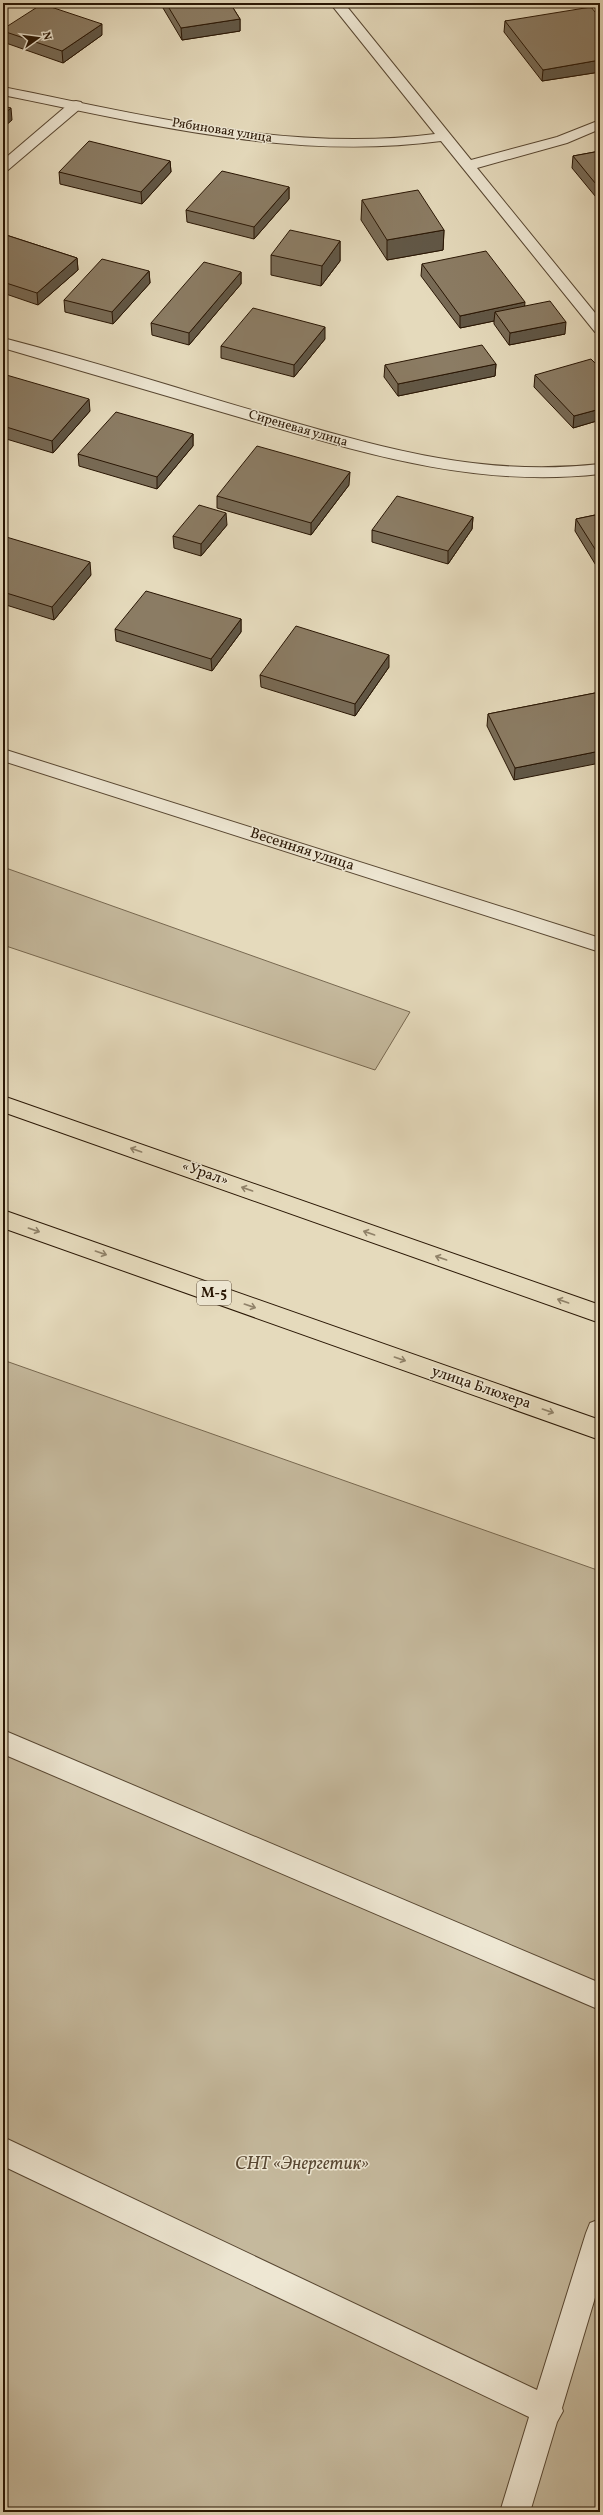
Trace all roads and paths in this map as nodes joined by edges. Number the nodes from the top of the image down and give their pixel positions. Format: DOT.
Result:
graph roads {
  1 [pos="337,3"];
  2 [pos="3,91"];
  3 [pos="76,105"];
  4 [pos="600,124"];
  5 [pos="443,137"];
  6 [pos="467,166"];
  7 [pos="3,167"];
  8 [pos="600,329"];
  9 [pos="3,343"];
  10 [pos="600,469"];
  11 [pos="3,755"];
  12 [pos="600,945"];
  13 [pos="3,1104"];
  14 [pos="3,1219"];
  15 [pos="600,1314"];
  16 [pos="600,1430"];
  17 [pos="3,1742"];
  18 [pos="600,1996"];
  19 [pos="3,2151"];
  20 [pos="600,2233"];
  21 [pos="548,2411"];
  22 [pos="515,2512"];
  1 -- 5 [label="street"];
  2 -- 3 [label="street, Рябиновая улица"];
  3 -- 5 [label="street, Рябиновая улица"];
  3 -- 7 [label="street"];
  4 -- 6 [label="street"];
  5 -- 6 [label="street"];
  6 -- 8 [label="street"];
  9 -- 10 [label="street, Сиреневая улица"];
  11 -- 12 [label="street, Весенняя улица"];
  15 -- 13 [label="main road, «Урал», one-way"];
  14 -- 16 [label="main road, улица Блюхера / М-5, one-way"];
  17 -- 18 [label="street"];
  19 -- 21 [label="street"];
  20 -- 21 [label="street"];
  21 -- 22 [label="street"];
}
